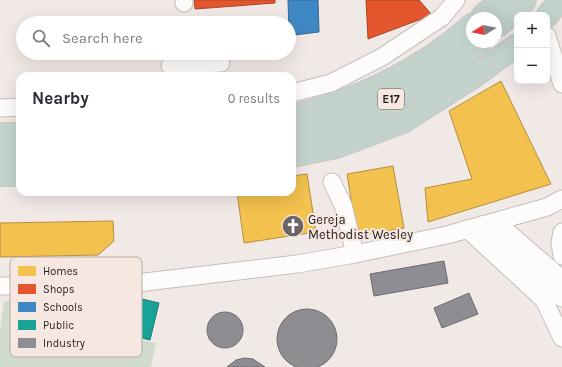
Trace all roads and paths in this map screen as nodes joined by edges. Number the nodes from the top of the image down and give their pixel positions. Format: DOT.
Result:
graph roads {
  1 [pos="456,0"];
  2 [pos="493,0"];
  3 [pos="501,0"];
  4 [pos="526,0"];
  5 [pos="560,0"];
  6 [pos="487,12"];
  7 [pos="550,12"];
  8 [pos="502,22"];
  9 [pos="466,29"];
  10 [pos="550,46"];
  11 [pos="472,48"];
  12 [pos="511,49"];
  13 [pos="170,66"];
  14 [pos="212,68"];
  15 [pos="562,84"];
  16 [pos="296,92"];
  17 [pos="16,107"];
  18 [pos="0,108"];
  19 [pos="296,115"];
  20 [pos="0,134"];
  21 [pos="16,134"];
  22 [pos="296,134"];
  23 [pos="16,155"];
  24 [pos="296,155"];
  25 [pos="0,156"];
  26 [pos="0,175"];
  27 [pos="16,175"];
  28 [pos="332,182"];
  29 [pos="562,199"];
  30 [pos="481,225"];
  31 [pos="562,232"];
  32 [pos="355,254"];
  33 [pos="562,256"];
  34 [pos="562,279"];
  35 [pos="142,283"];
  36 [pos="0,286"];
  37 [pos="10,286"];
  38 [pos="562,298"];
  39 [pos="562,338"];
  1 -- 16 [label="street"];
  2 -- 12 [label="highway"];
  3 -- 6 [label="highway, bridge"];
  4 -- 8 [label="highway, bridge"];
  5 -- 7 [label="highway"];
  9 -- 19 [label="highway, E17"];
  10 -- 15 [label="street"];
  11 -- 22 [label="highway, E17"];
  12 -- 24 [label="highway"];
  13 -- 14 [label="street"];
  17 -- 18 [label="street"];
  20 -- 21 [label="highway"];
  23 -- 25 [label="highway"];
  26 -- 27 [label="highway"];
  28 -- 32 [label="street"];
  29 -- 30 [label="street"];
  30 -- 32 [label="street"];
  30 -- 34 [label="street"];
  30 -- 38 [label="street"];
  30 -- 39 [label="street"];
  31 -- 33 [label="street"];
  32 -- 35 [label="street"];
  36 -- 37 [label="street"];
}
